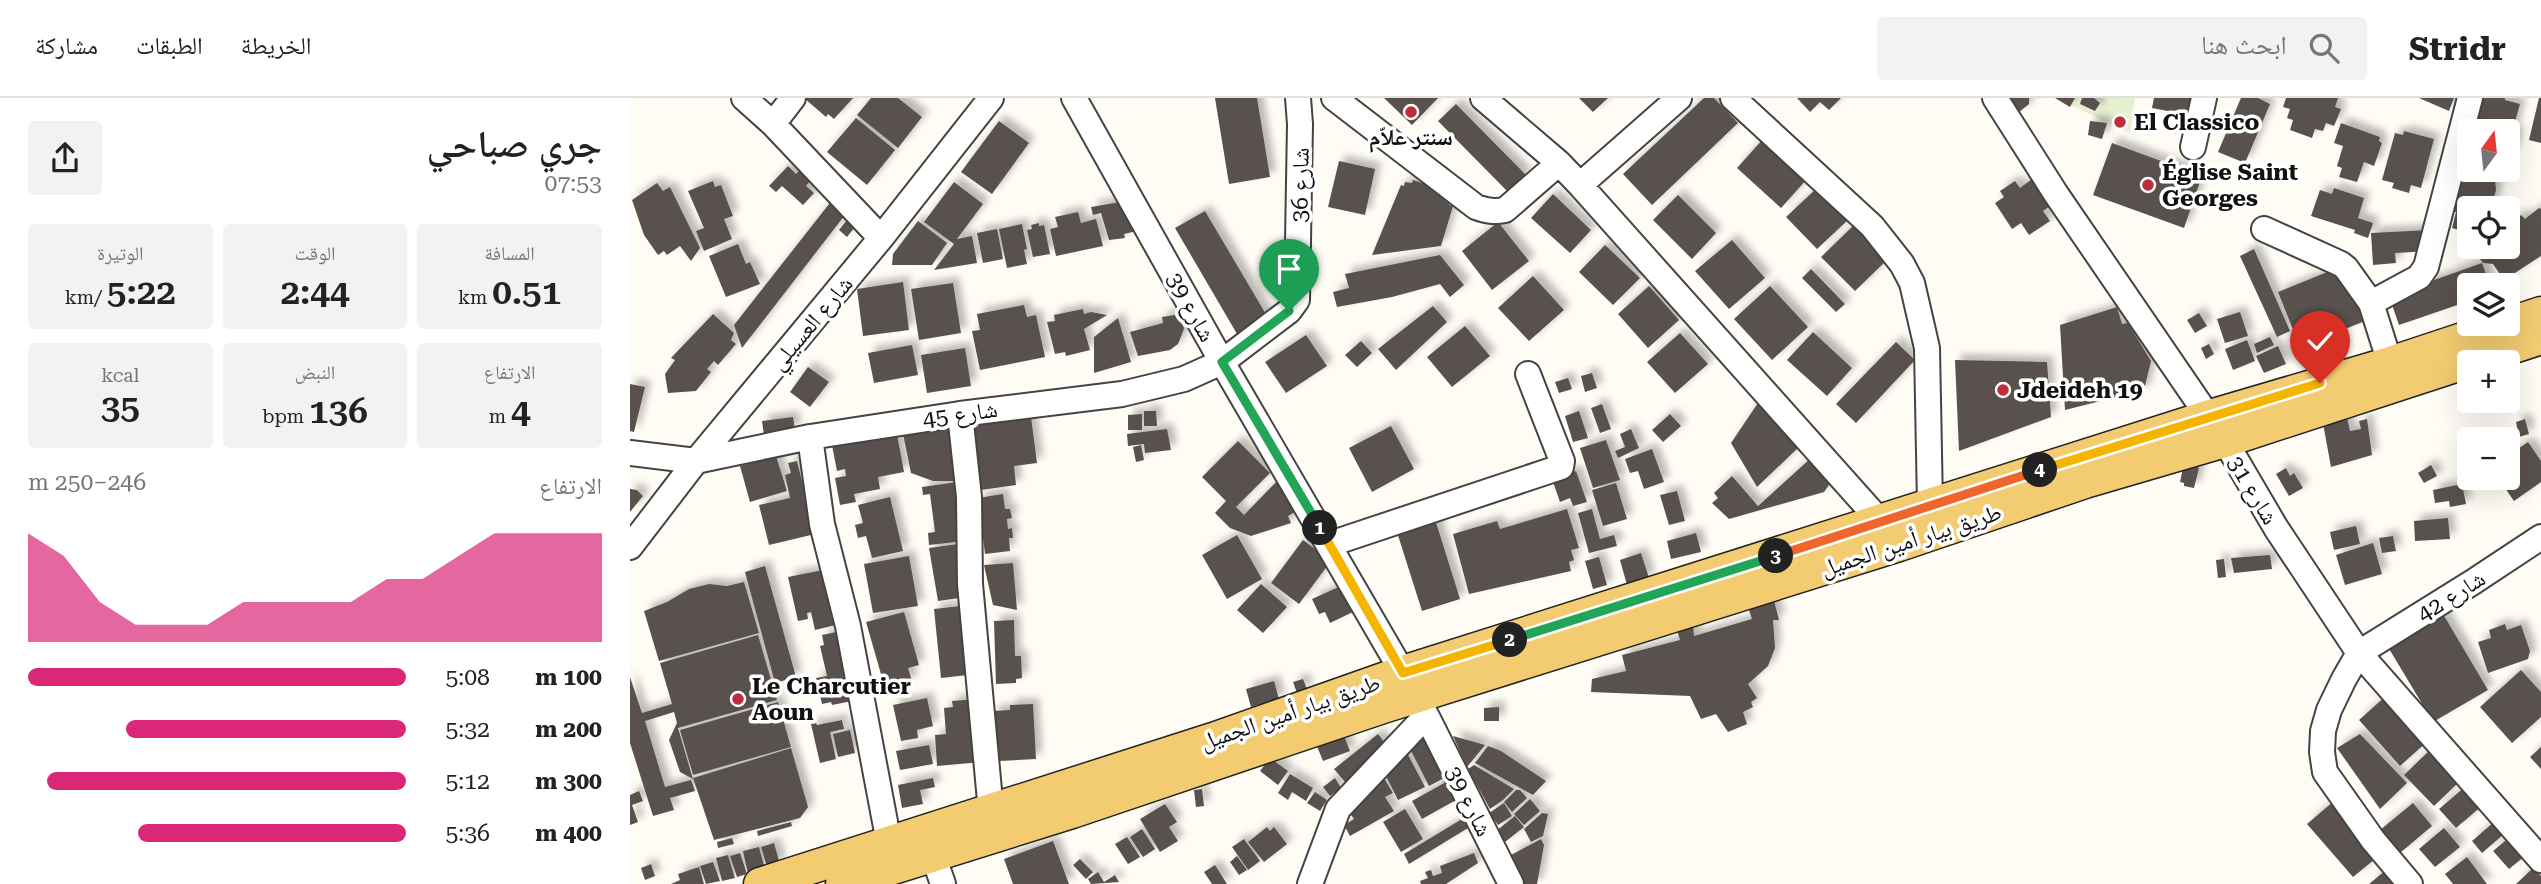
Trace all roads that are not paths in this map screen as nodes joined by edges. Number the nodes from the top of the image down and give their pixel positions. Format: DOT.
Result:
graph roads {
  1 [pos="744,98"];
  2 [pos="793,98"];
  3 [pos="991,98"];
  4 [pos="1074,98"];
  5 [pos="1298,98"];
  6 [pos="1335,98"];
  7 [pos="1483,98"];
  8 [pos="1679,98"];
  9 [pos="1733,98"];
  10 [pos="1994,98"];
  11 [pos="2204,98"];
  12 [pos="2470,98"];
  13 [pos="773,124"];
  14 [pos="2193,147"];
  15 [pos="1559,163"];
  16 [pos="1580,185"];
  17 [pos="2264,229"];
  18 [pos="881,238"];
  19 [pos="2371,303"];
  20 [pos="2541,313"];
  21 [pos="2541,338"];
  22 [pos="1222,362"];
  23 [pos="2389,363"];
  24 [pos="1528,374"];
  25 [pos="960,414"];
  26 [pos="2216,429"];
  27 [pos="810,437"];
  28 [pos="630,453"];
  29 [pos="695,461"];
  30 [pos="1930,505"];
  31 [pos="1880,521"];
  32 [pos="2541,537"];
  33 [pos="1330,544"];
  34 [pos="630,547"];
  35 [pos="2359,653"];
  36 [pos="1415,695"];
  37 [pos="991,812"];
  38 [pos="889,843"];
  39 [pos="2541,860"];
  40 [pos="938,869"];
  41 [pos="760,884"];
  42 [pos="842,884"];
  43 [pos="1311,884"];
  44 [pos="1511,884"];
  45 [pos="2410,884"];
  1 -- 13 [label="street"];
  2 -- 13 [label="street"];
  3 -- 18 [label="street, شارع العسيلي"];
  4 -- 22 [label="street, شارع 39"];
  5 -- 22 [label="street, شارع 36"];
  6 -- 15 [label="street"];
  7 -- 15 [label="street"];
  8 -- 16 [label="street"];
  9 -- 30 [label="street"];
  10 -- 26 [label="street, شارع 31"];
  11 -- 14 [label="street"];
  12 -- 19 [label="street"];
  13 -- 18 [label="street"];
  15 -- 16 [label="street"];
  16 -- 31 [label="street"];
  17 -- 19 [label="street"];
  18 -- 29 [label="street, شارع العسيلي"];
  19 -- 23 [label="street"];
  20 -- 23 [label="main road, طريق بيار أمين الجميل"];
  21 -- 26 [label="main road, طريق بيار أمين الجميل"];
  22 -- 25 [label="street, شارع 45"];
  22 -- 33 [label="street, شارع 39"];
  23 -- 26 [label="main road, طريق بيار أمين الجميل"];
  24 -- 33 [label="street"];
  25 -- 27 [label="street, شارع 45"];
  25 -- 37 [label="street"];
  26 -- 30 [label="main road, طريق بيار أمين الجميل"];
  26 -- 35 [label="street, شارع 31"];
  26 -- 36 [label="main road, طريق بيار أمين الجميل"];
  27 -- 29 [label="street, شارع 45"];
  27 -- 38 [label="street"];
  28 -- 29 [label="street, شارع 45"];
  29 -- 34 [label="street, شارع العسيلي"];
  30 -- 31 [label="main road, طريق بيار أمين الجميل"];
  31 -- 36 [label="main road, طريق بيار أمين الجميل"];
  32 -- 35 [label="street, شارع 42"];
  33 -- 36 [label="street, شارع 39"];
  35 -- 39 [label="street, شارع 31"];
  35 -- 45 [label="street"];
  36 -- 37 [label="main road, طريق بيار أمين الجميل"];
  36 -- 40 [label="main road, طريق بيار أمين الجميل"];
  36 -- 43 [label="street"];
  36 -- 44 [label="street, شارع 39"];
  37 -- 38 [label="main road, طريق بيار أمين الجميل"];
  38 -- 41 [label="main road, طريق بيار أمين الجميل"];
  40 -- 42 [label="main road, طريق بيار أمين الجميل"];
}
